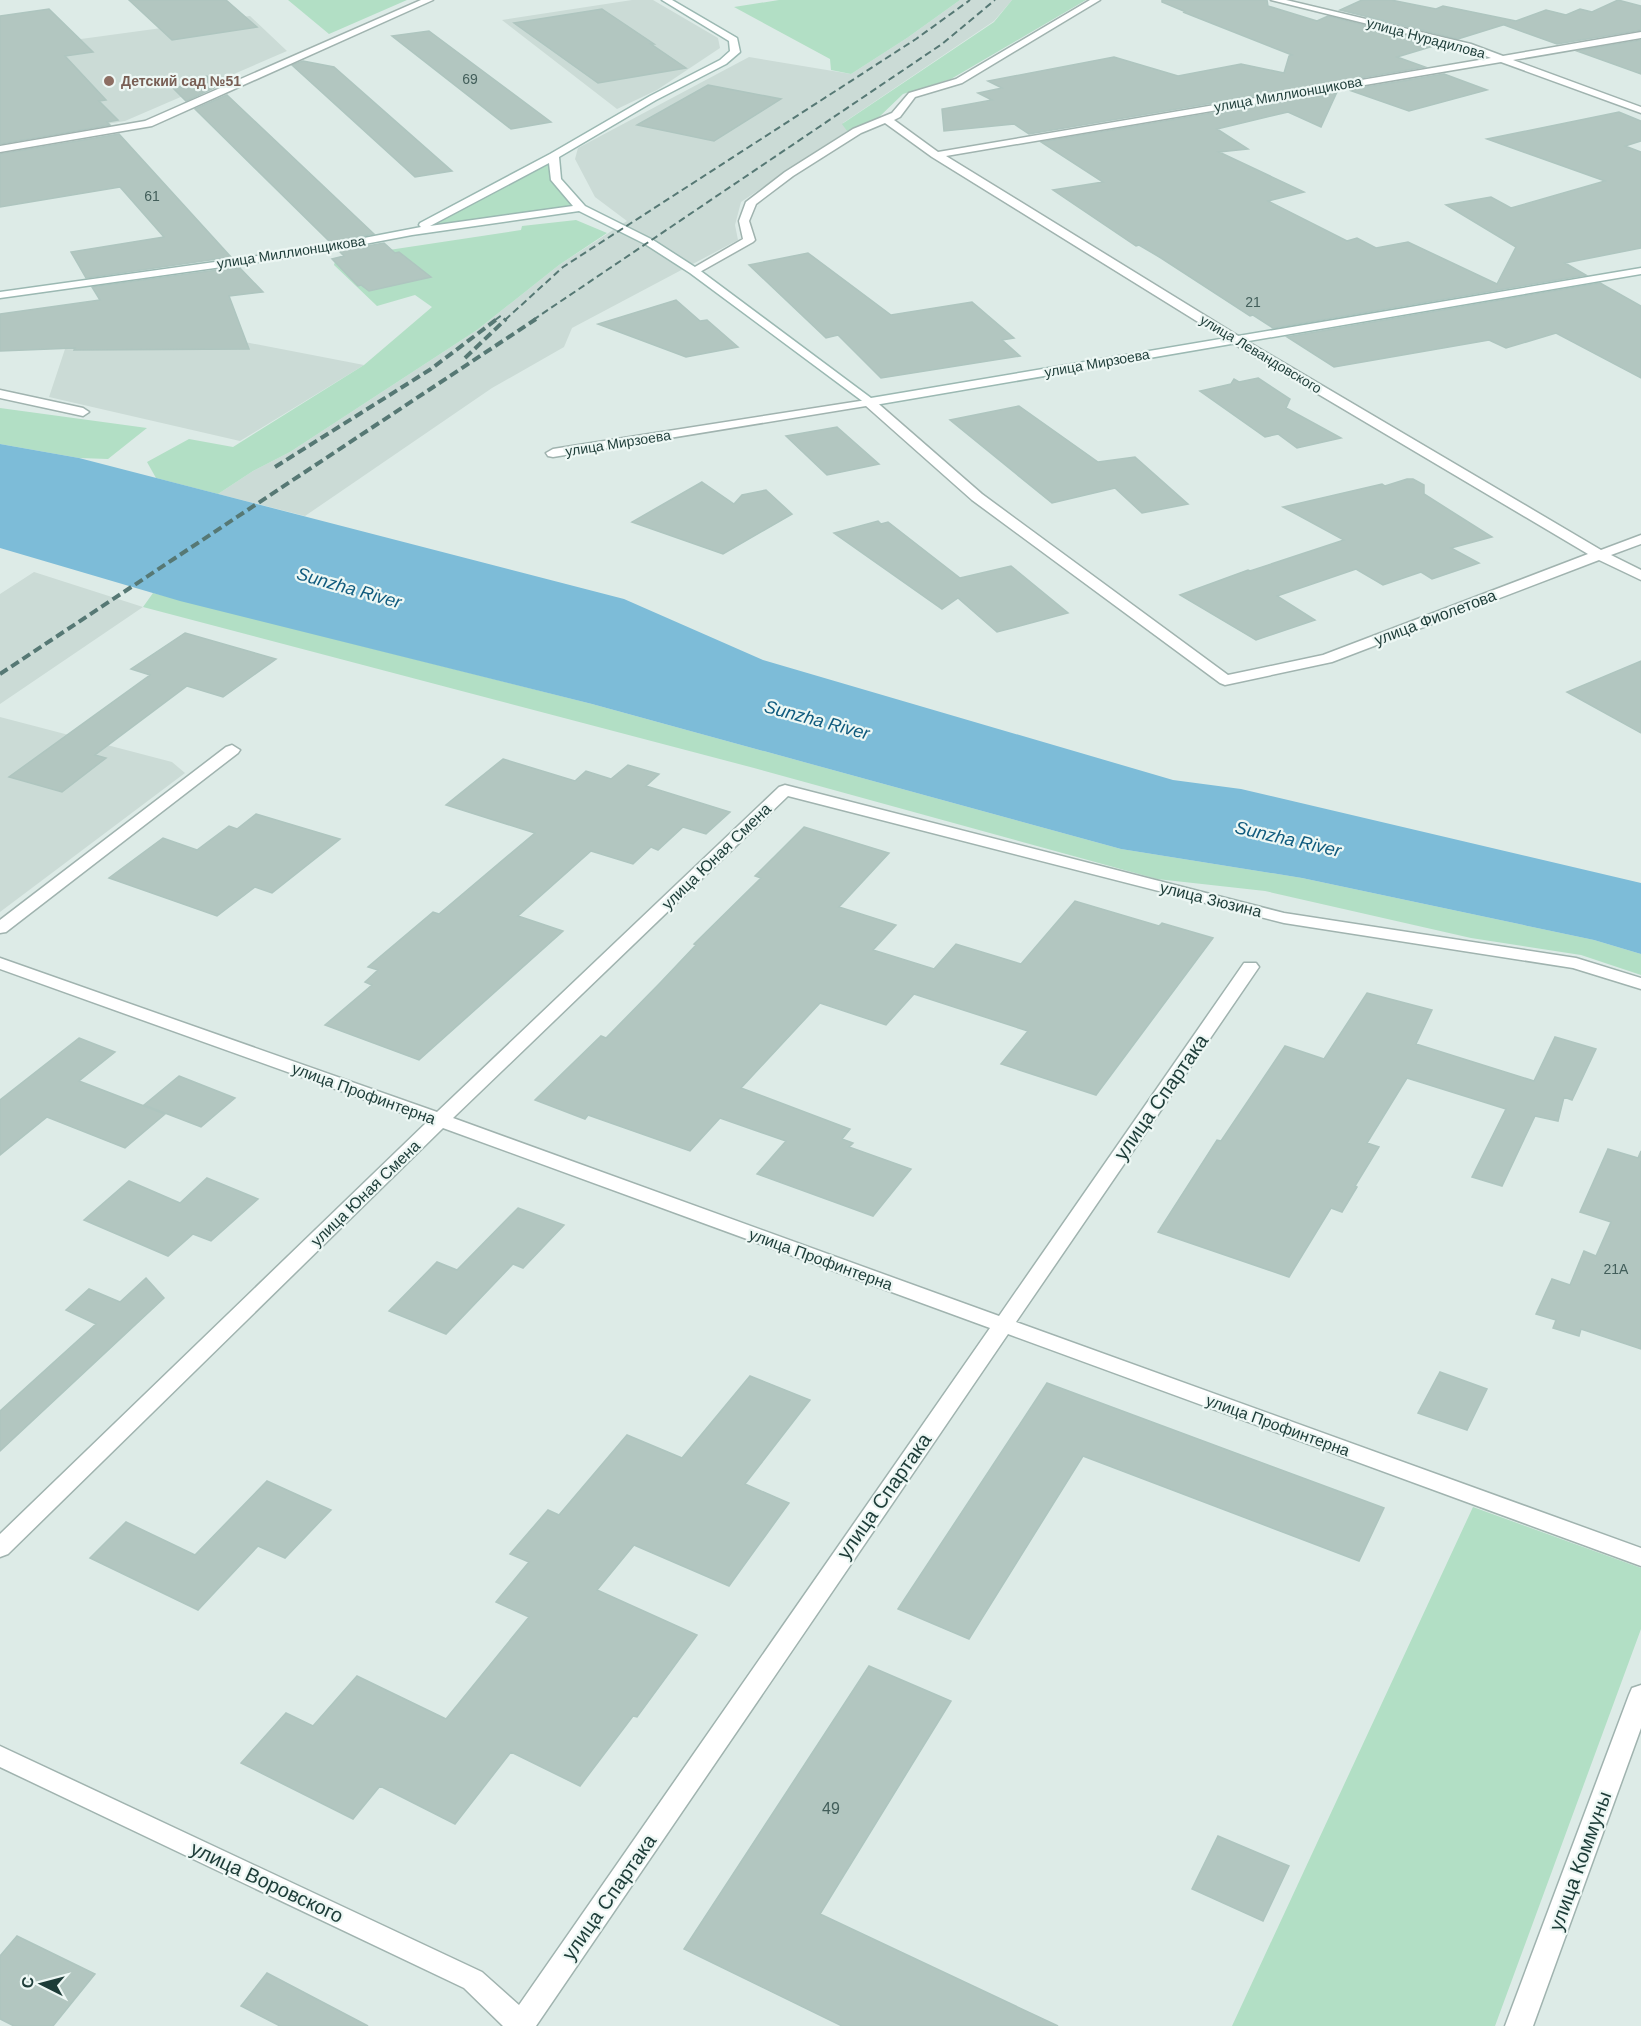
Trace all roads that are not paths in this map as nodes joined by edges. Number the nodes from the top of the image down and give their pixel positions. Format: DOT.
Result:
graph roads {
  1 [pos="429,0"];
  2 [pos="666,0"];
  3 [pos="1096,0"];
  4 [pos="1275,0"];
  5 [pos="1641,34"];
  6 [pos="1499,57"];
  7 [pos="1641,110"];
  8 [pos="888,120"];
  9 [pos="0,149"];
  10 [pos="936,155"];
  11 [pos="554,156"];
  12 [pos="581,208"];
  13 [pos="412,232"];
  14 [pos="694,271"];
  15 [pos="1641,272"];
  16 [pos="0,295"];
  17 [pos="1236,340"];
  18 [pos="0,394"];
  19 [pos="869,402"];
  20 [pos="83,412"];
  21 [pos="553,453"];
  22 [pos="1641,539"];
  23 [pos="1598,554"];
  24 [pos="1641,576"];
  25 [pos="232,750"];
  26 [pos="785,790"];
  27 [pos="0,928"];
  28 [pos="0,963"];
  29 [pos="1250,967"];
  30 [pos="1641,984"];
  31 [pos="440,1120"];
  32 [pos="1003,1325"];
  33 [pos="0,1548"];
  34 [pos="1641,1557"];
  35 [pos="1641,1695"];
  36 [pos="0,1756"];
  37 [pos="521,2026"];
  38 [pos="1520,2026"];
  1 -- 9 [label="street"];
  2 -- 11 [label="street"];
  3 -- 8 [label="street"];
  4 -- 6 [label="street, улица Нурадилова"];
  5 -- 6 [label="street, улица Миллионщикова"];
  6 -- 7 [label="street, улица Нурадилова"];
  6 -- 10 [label="street, улица Миллионщикова"];
  8 -- 10 [label="street, улица Левандовского"];
  8 -- 14 [label="street"];
  10 -- 17 [label="street, улица Левандовского"];
  11 -- 12 [label="street"];
  11 -- 13 [label="street"];
  12 -- 13 [label="street, улица Миллионщикова"];
  12 -- 14 [label="street"];
  13 -- 16 [label="street, улица Миллионщикова"];
  14 -- 19 [label="street"];
  15 -- 17 [label="street, улица Мирзоева"];
  17 -- 19 [label="street, улица Мирзоева"];
  17 -- 23 [label="street, улица Левандовского"];
  18 -- 20 [label="street"];
  19 -- 21 [label="street, улица Мирзоева"];
  19 -- 23 [label="street, улица Фиолетова"];
  22 -- 23 [label="street, улица Фиолетова"];
  23 -- 24 [label="street, улица Левандовского"];
  25 -- 27 [label="street"];
  26 -- 30 [label="street, улица Зюзина"];
  26 -- 31 [label="street, улица Юная Смена"];
  28 -- 31 [label="street, улица Профинтерна"];
  29 -- 32 [label="street, улица Спартака"];
  31 -- 32 [label="street, улица Профинтерна"];
  31 -- 33 [label="street, улица Юная Смена"];
  32 -- 34 [label="street, улица Профинтерна"];
  32 -- 37 [label="street, улица Спартака"];
  35 -- 38 [label="street, улица Коммуны"];
  36 -- 37 [label="street, улица Воровского"];
}
